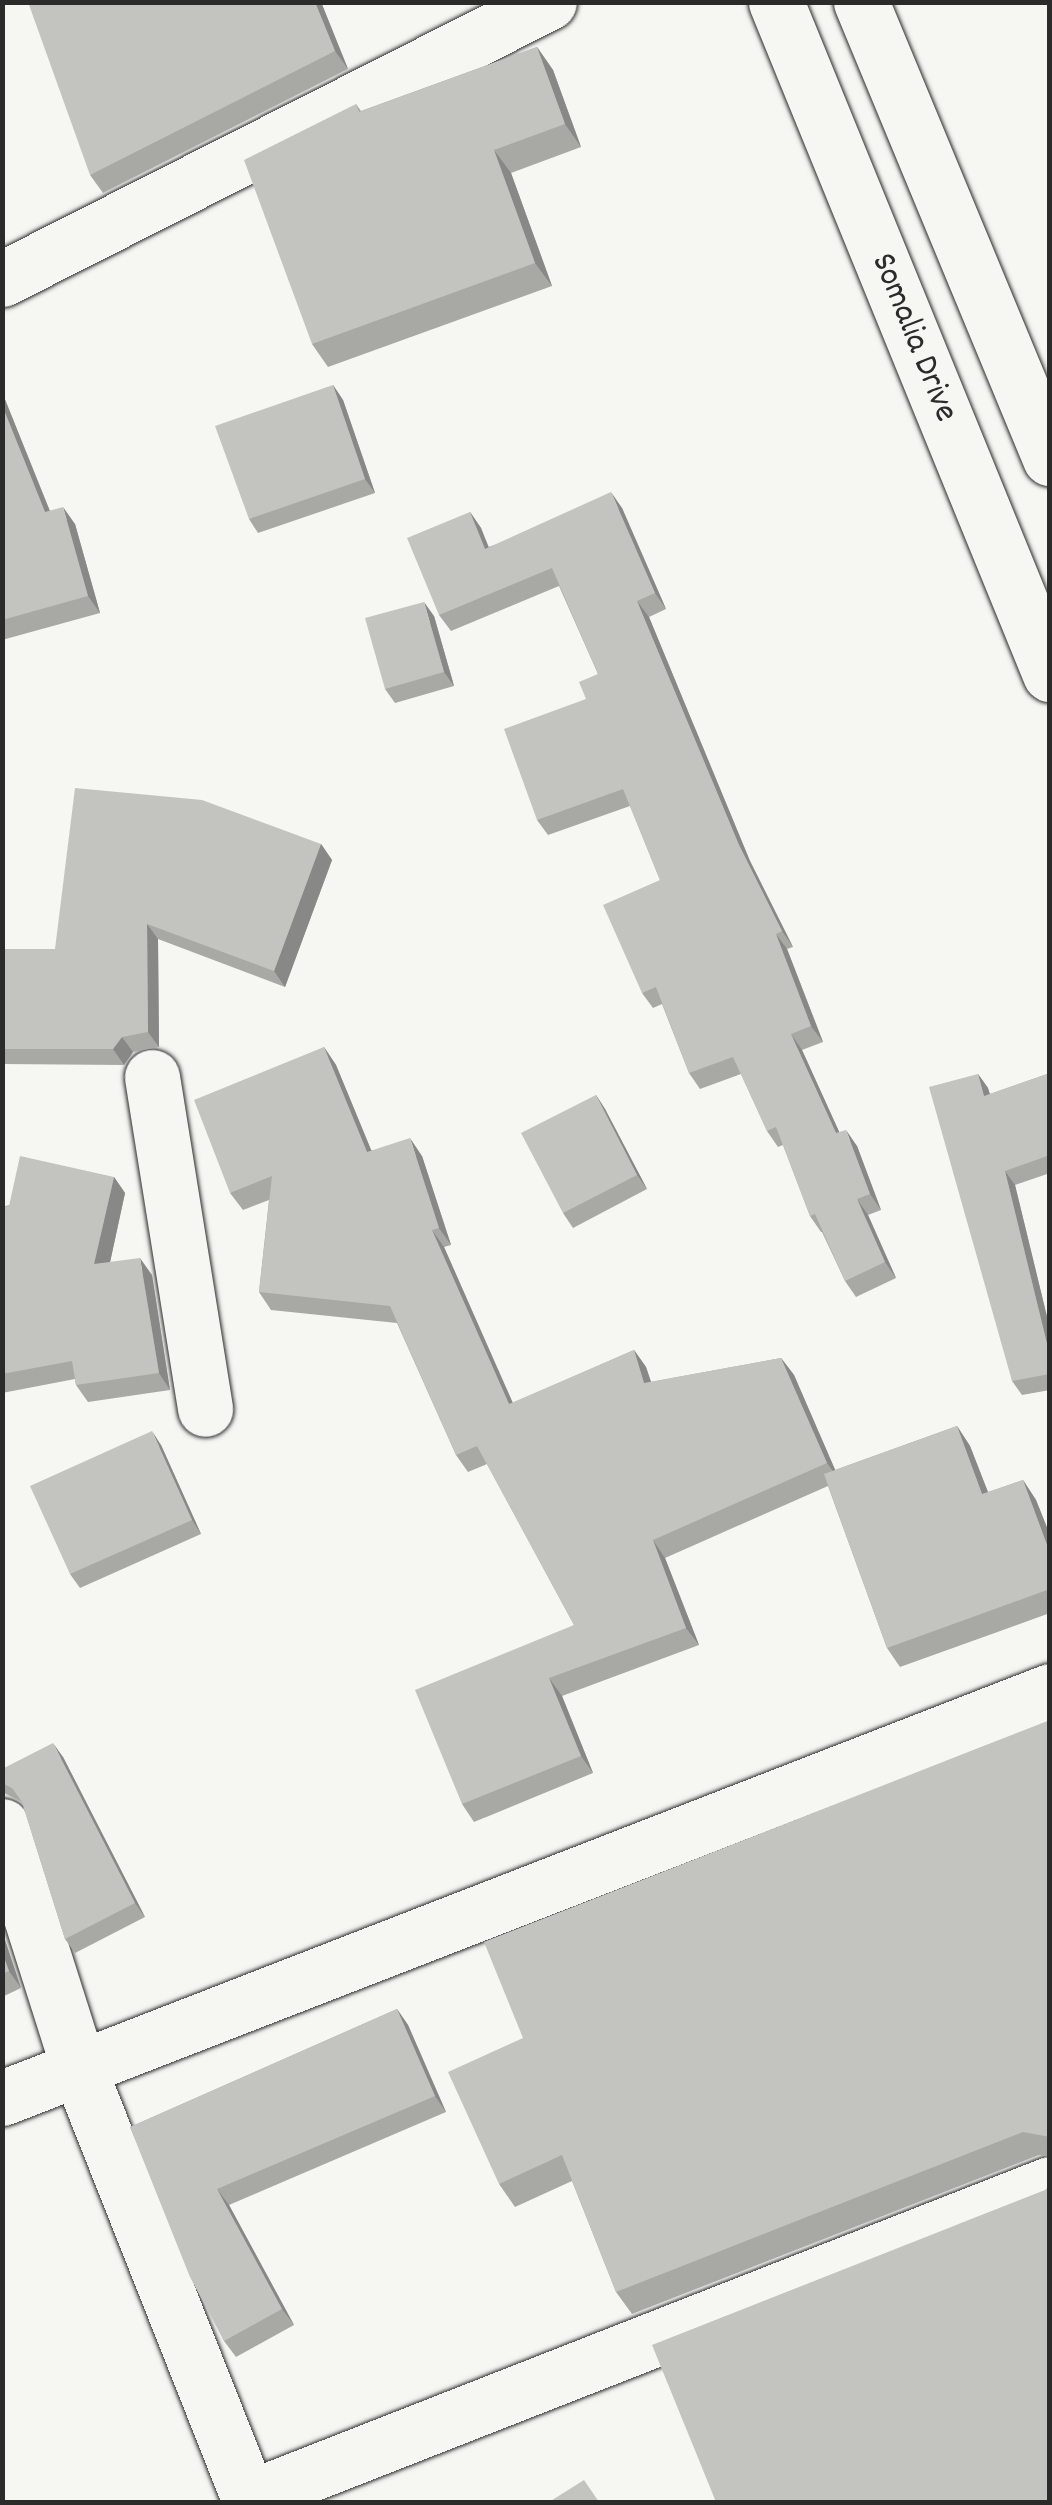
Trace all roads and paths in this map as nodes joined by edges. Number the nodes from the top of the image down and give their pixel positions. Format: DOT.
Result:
graph roads {
  1 [pos="549,2"];
  2 [pos="776,2"];
  3 [pos="861,2"];
  4 [pos="2,279"];
  5 [pos="1050,458"];
  6 [pos="1050,674"];
  7 [pos="152,1077"];
  8 [pos="204,1409"];
  9 [pos="1050,1692"];
  10 [pos="2,1826"];
  11 [pos="80,2072"];
  12 [pos="2,2098"];
  13 [pos="1050,2184"];
  14 [pos="250,2500"];
  1 -- 4 [label="street"];
  2 -- 6 [label="street, Somalia Drive"];
  3 -- 5 [label="street"];
  7 -- 8 [label="street"];
  9 -- 11 [label="street"];
  10 -- 11 [label="street"];
  11 -- 12 [label="street"];
  11 -- 14 [label="street"];
  13 -- 14 [label="street"];
}
